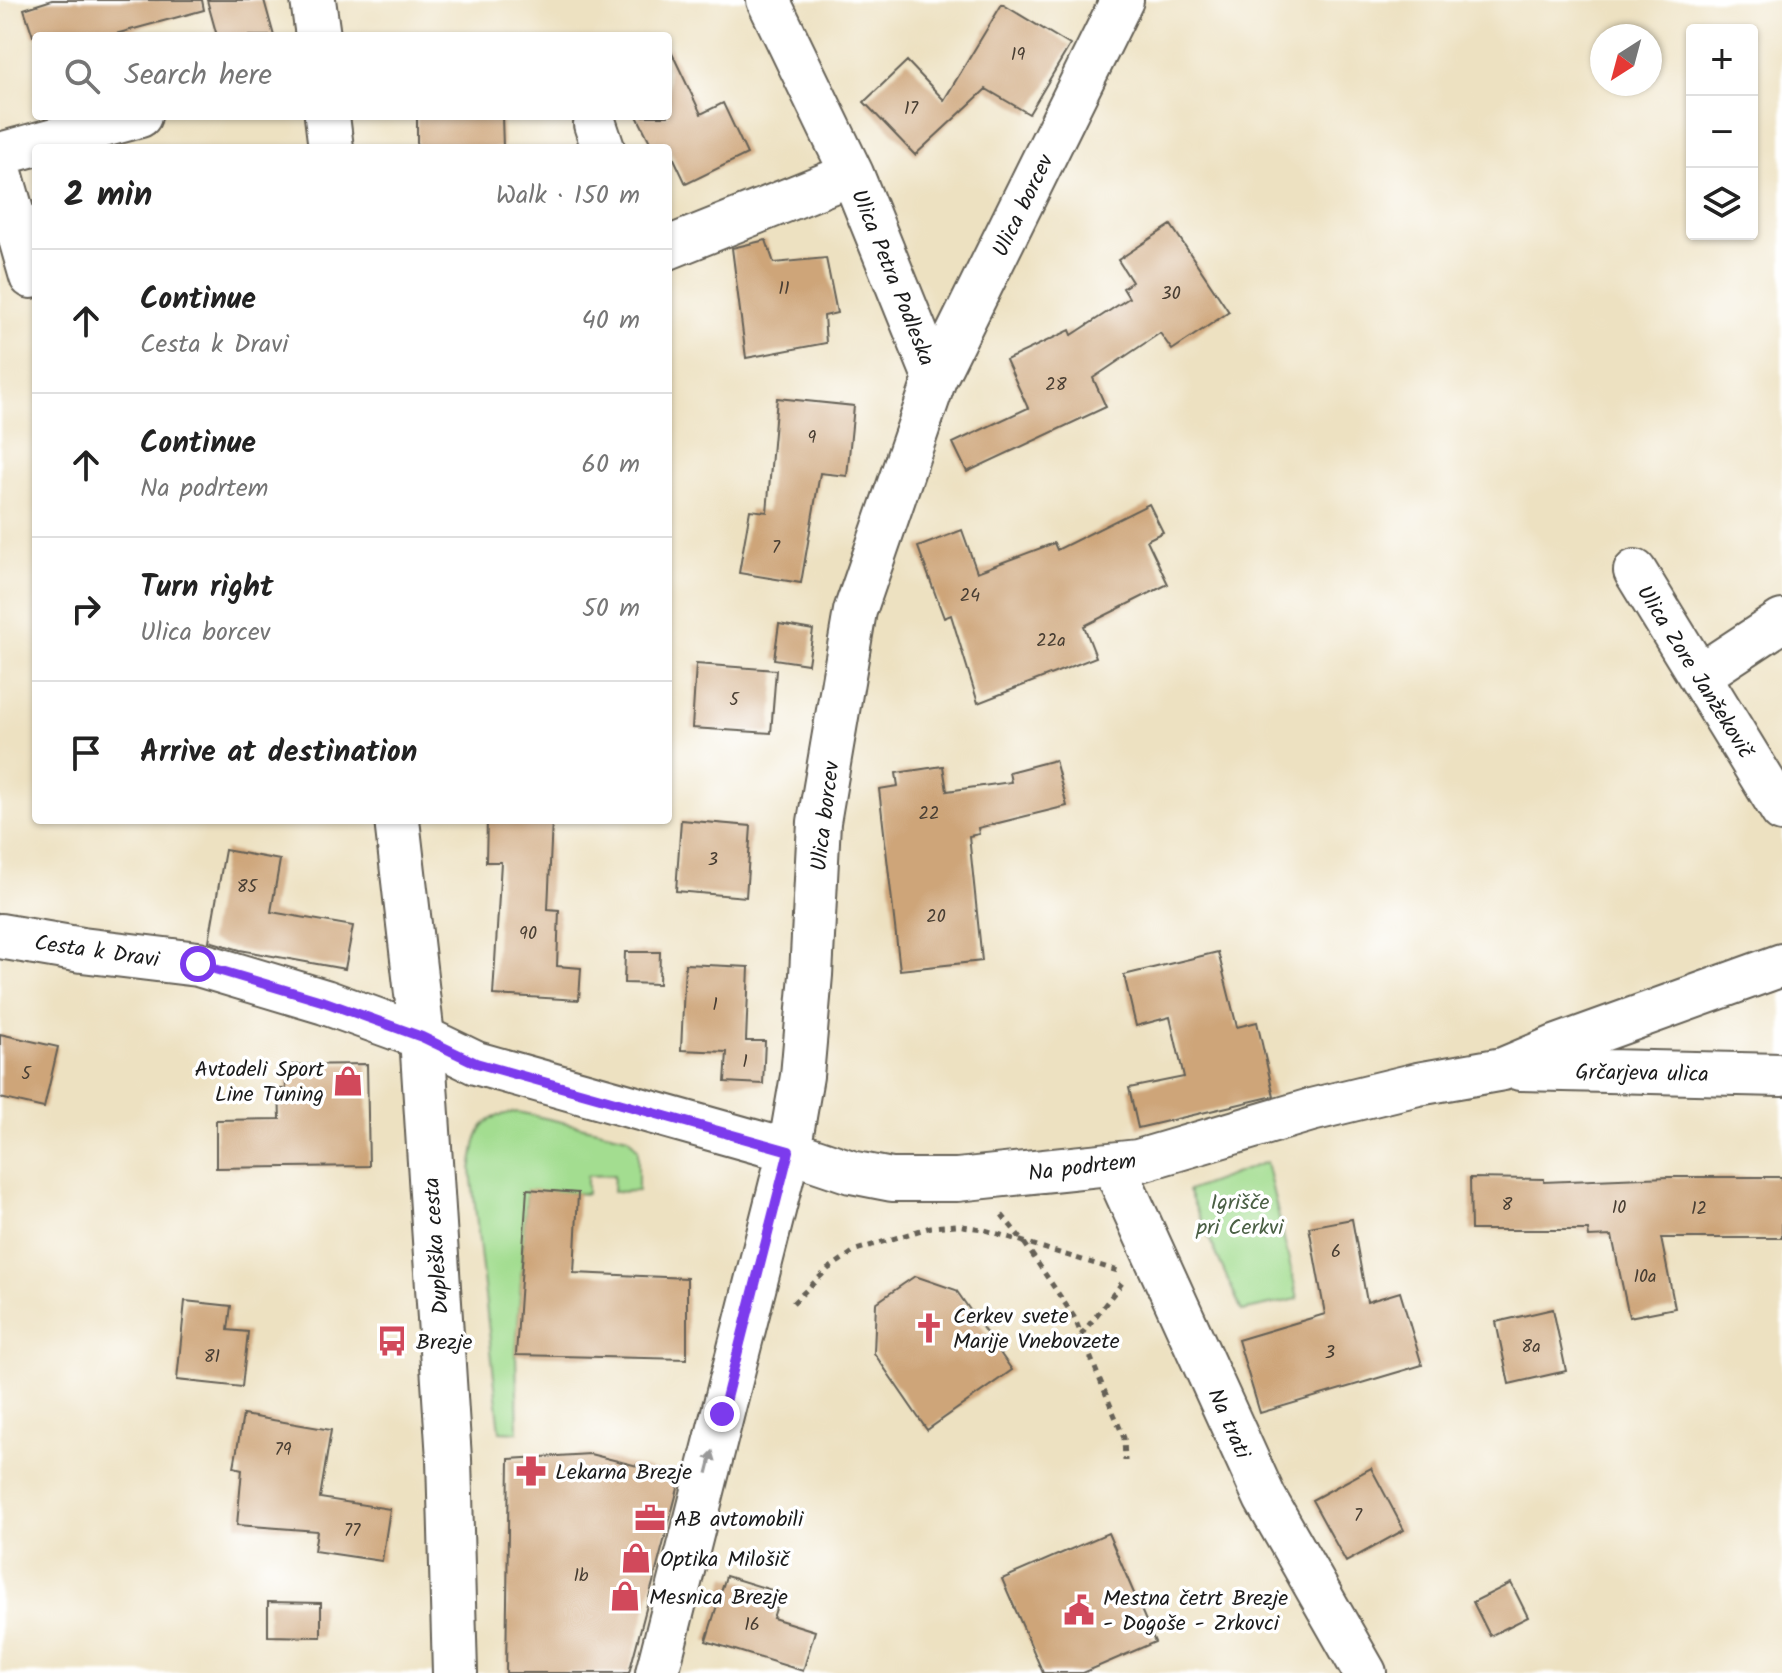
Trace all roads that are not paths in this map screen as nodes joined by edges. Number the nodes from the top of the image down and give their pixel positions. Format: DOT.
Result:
graph roads {
  1 [pos="313,0"];
  2 [pos="768,0"];
  3 [pos="1122,0"];
  4 [pos="317,32"];
  5 [pos="125,120"];
  6 [pos="328,120"];
  7 [pos="37,144"];
  8 [pos="330,144"];
  9 [pos="32,145"];
  10 [pos="0,154"];
  11 [pos="0,169"];
  12 [pos="852,174"];
  13 [pos="672,246"];
  14 [pos="31,277"];
  15 [pos="935,379"];
  16 [pos="1635,571"];
  17 [pos="1782,621"];
  18 [pos="1700,675"];
  19 [pos="1782,811"];
  20 [pos="397,824"];
  21 [pos="0,936"];
  22 [pos="1782,965"];
  23 [pos="422,1037"];
  24 [pos="1503,1069"];
  25 [pos="1782,1075"];
  26 [pos="789,1151"];
  27 [pos="1113,1164"];
  28 [pos="455,1673"];
  29 [pos="657,1673"];
  30 [pos="1365,1673"];
  1 -- 4 [label="street"];
  2 -- 12 [label="street, Ulica Petra Podleska"];
  3 -- 15 [label="street, Ulica borcev"];
  5 -- 7 [label="street"];
  6 -- 8 [label="street"];
  9 -- 10 [label="street"];
  11 -- 14 [label="street"];
  12 -- 13 [label="street, Ulica Petra Podleska"];
  12 -- 15 [label="street, Ulica Petra Podleska"];
  15 -- 26 [label="street, Ulica borcev"];
  16 -- 18 [label="street, Ulica Zore Janžekovič"];
  17 -- 18 [label="street"];
  18 -- 19 [label="street, Ulica Zore Janžekovič"];
  20 -- 23 [label="street, Dupleška cesta"];
  21 -- 23 [label="street, Cesta k Dravi"];
  22 -- 24 [label="street, Na podrtem"];
  23 -- 26 [label="street, Na podrtem"];
  23 -- 28 [label="street, Dupleška cesta"];
  24 -- 25 [label="street, Grčarjeva ulica"];
  24 -- 27 [label="street, Na podrtem"];
  26 -- 27 [label="street, Na podrtem"];
  29 -- 26 [label="street, Ulica borcev, one-way"];
  27 -- 30 [label="street, Na trati"];
}
